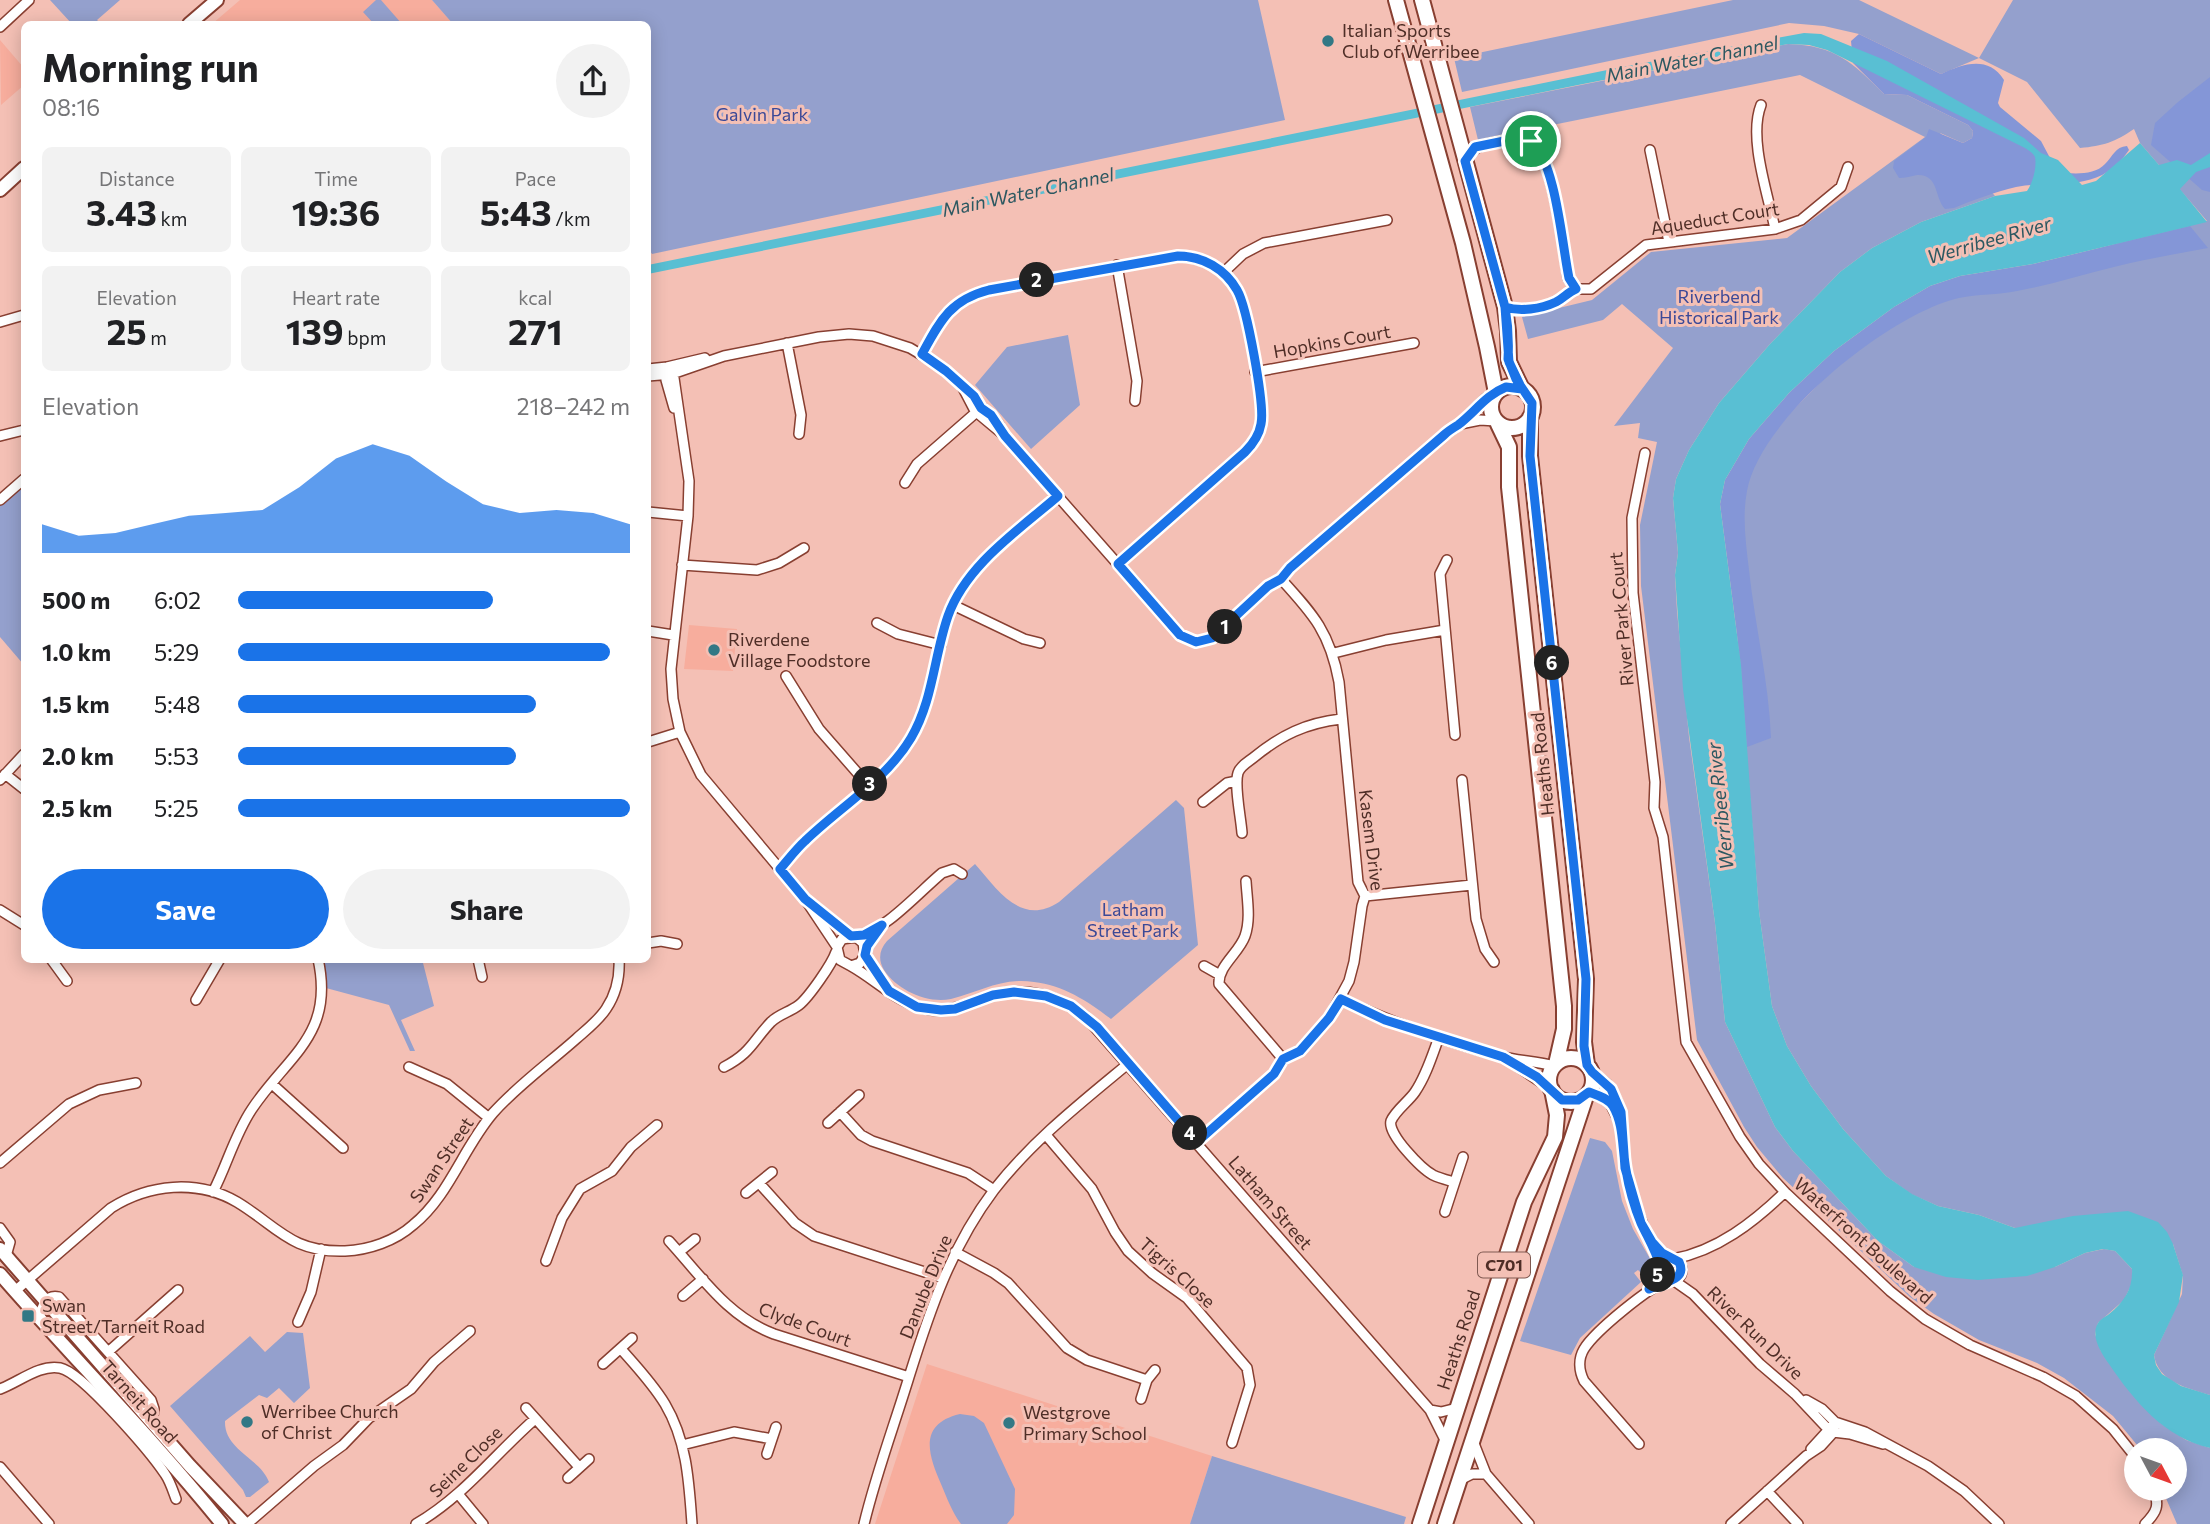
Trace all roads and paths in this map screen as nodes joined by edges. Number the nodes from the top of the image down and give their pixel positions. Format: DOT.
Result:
graph roads {
  1 [pos="29,0"];
  2 [pos="217,0"];
  3 [pos="1396,0"];
  4 [pos="1422,0"];
  5 [pos="192,21"];
  6 [pos="0,27"];
  7 [pos="1761,105"];
  8 [pos="1650,150"];
  9 [pos="1465,161"];
  10 [pos="1848,167"];
  11 [pos="21,172"];
  12 [pos="0,190"];
  13 [pos="1387,220"];
  14 [pos="1775,229"];
  15 [pos="1670,242"];
  16 [pos="1117,265"];
  17 [pos="1223,274"];
  18 [pos="1576,289"];
  19 [pos="1505,307"];
  20 [pos="21,316"];
  21 [pos="0,322"];
  22 [pos="788,343"];
  23 [pos="1414,343"];
  24 [pos="922,354"];
  25 [pos="651,369"];
  26 [pos="668,372"];
  27 [pos="1255,372"];
  28 [pos="651,375"];
  29 [pos="1522,389"];
  30 [pos="1495,395"];
  31 [pos="1135,401"];
  32 [pos="979,410"];
  33 [pos="1530,417"];
  34 [pos="1497,422"];
  35 [pos="1458,425"];
  36 [pos="21,431"];
  37 [pos="799,434"];
  38 [pos="0,436"];
  39 [pos="1645,453"];
  40 [pos="21,482"];
  41 [pos="905,483"];
  42 [pos="1058,496"];
  43 [pos="0,500"];
  44 [pos="651,512"];
  45 [pos="688,516"];
  46 [pos="804,548"];
  47 [pos="1447,560"];
  48 [pos="1118,564"];
  49 [pos="682,565"];
  50 [pos="1283,581"];
  51 [pos="953,605"];
  52 [pos="877,623"];
  53 [pos="1445,629"];
  54 [pos="651,631"];
  55 [pos="673,635"];
  56 [pos="1040,643"];
  57 [pos="941,645"];
  58 [pos="1334,653"];
  59 [pos="786,676"];
  60 [pos="1341,719"];
  61 [pos="680,732"];
  62 [pos="1455,735"];
  63 [pos="651,741"];
  64 [pos="21,757"];
  65 [pos="2,777"];
  66 [pos="1462,780"];
  67 [pos="1237,782"];
  68 [pos="868,786"];
  69 [pos="21,787"];
  70 [pos="1203,802"];
  71 [pos="1242,833"];
  72 [pos="777,865"];
  73 [pos="962,874"];
  74 [pos="1246,881"];
  75 [pos="1472,885"];
  76 [pos="1365,896"];
  77 [pos="805,899"];
  78 [pos="0,910"];
  79 [pos="21,923"];
  80 [pos="882,925"];
  81 [pos="853,937"];
  82 [pos="651,943"];
  83 [pos="677,944"];
  84 [pos="837,949"];
  85 [pos="865,953"];
  86 [pos="1494,962"];
  87 [pos="54,963"];
  88 [pos="218,963"];
  89 [pos="319,963"];
  90 [pos="479,963"];
  91 [pos="619,963"];
  92 [pos="849,965"];
  93 [pos="1204,966"];
  94 [pos="825,972"];
  95 [pos="1220,975"];
  96 [pos="482,976"];
  97 [pos="67,982"];
  98 [pos="889,991"];
  99 [pos="1341,999"];
  100 [pos="196,1000"];
  101 [pos="1439,1037"];
  102 [pos="1686,1042"];
  103 [pos="1503,1057"];
  104 [pos="1283,1059"];
  105 [pos="1129,1063"];
  106 [pos="1555,1065"];
  107 [pos="724,1067"];
  108 [pos="410,1068"];
  109 [pos="1590,1068"];
  110 [pos="135,1083"];
  111 [pos="272,1084"];
  112 [pos="1552,1089"];
  113 [pos="1587,1094"];
  114 [pos="859,1095"];
  115 [pos="840,1112"];
  116 [pos="489,1118"];
  117 [pos="828,1123"];
  118 [pos="657,1125"];
  119 [pos="1046,1135"];
  120 [pos="1622,1136"];
  121 [pos="1197,1142"];
  122 [pos="343,1148"];
  123 [pos="1463,1157"];
  124 [pos="0,1163"];
  125 [pos="772,1172"];
  126 [pos="1454,1182"];
  127 [pos="759,1183"];
  128 [pos="994,1190"];
  129 [pos="1785,1192"];
  130 [pos="746,1193"];
  131 [pos="218,1194"];
  132 [pos="1445,1212"];
  133 [pos="0,1228"];
  134 [pos="695,1239"];
  135 [pos="669,1241"];
  136 [pos="1652,1242"];
  137 [pos="321,1249"];
  138 [pos="3,1252"];
  139 [pos="679,1252"];
  140 [pos="955,1252"];
  141 [pos="1693,1254"];
  142 [pos="1671,1259"];
  143 [pos="546,1261"];
  144 [pos="1660,1270"];
  145 [pos="1682,1270"];
  146 [pos="0,1274"];
  147 [pos="943,1278"];
  148 [pos="703,1279"];
  149 [pos="28,1280"];
  150 [pos="1671,1280"];
  151 [pos="1649,1289"];
  152 [pos="178,1290"];
  153 [pos="15,1291"];
  154 [pos="1693,1294"];
  155 [pos="683,1296"];
  156 [pos="46,1301"];
  157 [pos="39,1318"];
  158 [pos="298,1322"];
  159 [pos="470,1331"];
  160 [pos="632,1338"];
  161 [pos="621,1349"];
  162 [pos="108,1352"];
  163 [pos="603,1364"];
  164 [pos="1155,1370"];
  165 [pos="909,1377"];
  166 [pos="1147,1380"];
  167 [pos="0,1389"];
  168 [pos="1141,1399"];
  169 [pos="526,1408"];
  170 [pos="1457,1408"];
  171 [pos="1430,1410"];
  172 [pos="535,1419"];
  173 [pos="152,1422"];
  174 [pos="776,1427"];
  175 [pos="1832,1428"];
  176 [pos="772,1439"];
  177 [pos="1472,1439"];
  178 [pos="1446,1442"];
  179 [pos="1233,1443"];
  180 [pos="2124,1443"];
  181 [pos="1639,1444"];
  182 [pos="682,1445"];
  183 [pos="768,1454"];
  184 [pos="589,1459"];
  185 [pos="0,1467"];
  186 [pos="579,1467"];
  187 [pos="1486,1474"];
  188 [pos="568,1478"];
  189 [pos="1458,1481"];
  190 [pos="1768,1491"];
  191 [pos="459,1495"];
  192 [pos="176,1499"];
  193 [pos="2157,1502"];
  194 [pos="49,1524"];
  195 [pos="222,1524"];
  196 [pos="246,1524"];
  197 [pos="416,1524"];
  198 [pos="483,1524"];
  199 [pos="691,1524"];
  200 [pos="862,1524"];
  201 [pos="1420,1524"];
  202 [pos="1445,1524"];
  203 [pos="1529,1524"];
  204 [pos="1731,1524"];
  205 [pos="1798,1524"];
  206 [pos="1999,1524"];
  207 [pos="2145,1524"];
  1 -- 6 [label="street"];
  2 -- 5 [label="main road"];
  3 -- 30 [label="main road, C701"];
  4 -- 9 [label="main road, C701"];
  7 -- 14 [label="street"];
  8 -- 15 [label="street"];
  9 -- 18 [label="street"];
  9 -- 19 [label="main road, C701"];
  10 -- 14 [label="street, Aqueduct Court"];
  11 -- 12 [label="main road"];
  13 -- 17 [label="street"];
  14 -- 15 [label="street, Aqueduct Court"];
  15 -- 18 [label="street, Aqueduct Court"];
  16 -- 17 [label="street"];
  16 -- 24 [label="street"];
  16 -- 31 [label="street"];
  17 -- 27 [label="street"];
  18 -- 19 [label="street, Aqueduct Court"];
  19 -- 29 [label="main road, C701"];
  20 -- 21 [label="street"];
  22 -- 24 [label="street"];
  22 -- 26 [label="street"];
  22 -- 37 [label="street"];
  23 -- 27 [label="street, Hopkins Court"];
  24 -- 32 [label="street"];
  25 -- 26 [label="street"];
  26 -- 28 [label="street"];
  26 -- 45 [label="street"];
  27 -- 48 [label="street"];
  29 -- 30 [label="main road"];
  29 -- 33 [label="main road, C701"];
  30 -- 34 [label="main road, C701"];
  30 -- 35 [label="street"];
  32 -- 41 [label="street"];
  32 -- 42 [label="street"];
  33 -- 34 [label="main road"];
  33 -- 109 [label="main road, Heaths Road / C701"];
  34 -- 35 [label="street"];
  34 -- 106 [label="main road, Heaths Road / C701"];
  35 -- 50 [label="street"];
  36 -- 38 [label="street"];
  39 -- 102 [label="street, River Park Court"];
  40 -- 43 [label="street"];
  42 -- 48 [label="street"];
  42 -- 51 [label="street"];
  44 -- 45 [label="street"];
  45 -- 49 [label="street"];
  46 -- 49 [label="street"];
  47 -- 53 [label="street"];
  48 -- 50 [label="street"];
  49 -- 55 [label="street"];
  50 -- 58 [label="street, Kasem Drive"];
  51 -- 56 [label="street"];
  51 -- 57 [label="street"];
  52 -- 57 [label="street"];
  53 -- 58 [label="street"];
  53 -- 62 [label="street"];
  54 -- 55 [label="street"];
  55 -- 61 [label="street"];
  57 -- 68 [label="street"];
  58 -- 60 [label="street, Kasem Drive"];
  59 -- 68 [label="street"];
  60 -- 67 [label="street"];
  60 -- 76 [label="street, Kasem Drive"];
  61 -- 63 [label="street"];
  61 -- 72 [label="street"];
  64 -- 65 [label="street"];
  65 -- 69 [label="street"];
  66 -- 75 [label="street"];
  67 -- 70 [label="street"];
  67 -- 71 [label="street"];
  68 -- 72 [label="street"];
  72 -- 77 [label="street"];
  73 -- 80 [label="street"];
  74 -- 95 [label="street"];
  75 -- 76 [label="street"];
  75 -- 86 [label="street"];
  76 -- 99 [label="street, Kasem Drive"];
  77 -- 81 [label="street"];
  77 -- 84 [label="street"];
  78 -- 79 [label="street"];
  80 -- 81 [label="street"];
  80 -- 85 [label="street"];
  81 -- 84 [label="street"];
  81 -- 85 [label="street"];
  82 -- 83 [label="street"];
  84 -- 92 [label="street"];
  84 -- 94 [label="street"];
  85 -- 92 [label="street"];
  85 -- 98 [label="street, Latham Street"];
  87 -- 97 [label="street"];
  88 -- 100 [label="street"];
  89 -- 111 [label="street"];
  90 -- 96 [label="street"];
  91 -- 116 [label="street, Swan Street"];
  92 -- 94 [label="street"];
  92 -- 98 [label="street, Latham Street"];
  93 -- 95 [label="street"];
  94 -- 107 [label="street"];
  95 -- 104 [label="street"];
  98 -- 105 [label="street, Latham Street"];
  99 -- 101 [label="street"];
  99 -- 104 [label="street, Kasem Drive"];
  101 -- 103 [label="street"];
  101 -- 126 [label="street"];
  102 -- 129 [label="street, Waterfront Boulevard"];
  103 -- 106 [label="street"];
  103 -- 112 [label="street"];
  104 -- 121 [label="street, Kasem Drive"];
  105 -- 119 [label="street, Danube Drive"];
  105 -- 121 [label="street, Latham Street"];
  106 -- 109 [label="main road"];
  106 -- 112 [label="main road, C701"];
  108 -- 116 [label="street"];
  109 -- 113 [label="main road, C701"];
  109 -- 120 [label="street"];
  110 -- 124 [label="street"];
  111 -- 122 [label="street"];
  111 -- 131 [label="street"];
  112 -- 113 [label="main road"];
  112 -- 170 [label="main road, Heaths Road / C701"];
  113 -- 120 [label="street"];
  113 -- 177 [label="main road, C701"];
  114 -- 115 [label="street"];
  115 -- 117 [label="street"];
  115 -- 128 [label="street"];
  116 -- 137 [label="street, Swan Street"];
  118 -- 143 [label="street"];
  119 -- 128 [label="street, Danube Drive"];
  119 -- 179 [label="street, Tigris Close"];
  120 -- 136 [label="street"];
  121 -- 171 [label="street, Latham Street"];
  123 -- 126 [label="street"];
  125 -- 127 [label="street"];
  126 -- 132 [label="street"];
  127 -- 130 [label="street"];
  127 -- 147 [label="street"];
  128 -- 140 [label="street, Danube Drive"];
  129 -- 141 [label="street"];
  129 -- 180 [label="street, Waterfront Boulevard"];
  131 -- 137 [label="street, Swan Street"];
  131 -- 149 [label="street, Swan Street"];
  133 -- 138 [label="street, Tarneit Road"];
  134 -- 139 [label="street"];
  135 -- 139 [label="street, Clyde Court"];
  136 -- 142 [label="street"];
  136 -- 144 [label="street"];
  137 -- 158 [label="street"];
  138 -- 149 [label="main road, Tarneit Road"];
  139 -- 148 [label="street, Clyde Court"];
  140 -- 147 [label="street, Danube Drive"];
  140 -- 166 [label="street"];
  141 -- 142 [label="street"];
  141 -- 145 [label="street"];
  142 -- 144 [label="street"];
  142 -- 145 [label="street"];
  144 -- 150 [label="street"];
  144 -- 151 [label="street"];
  145 -- 150 [label="street"];
  145 -- 154 [label="street, River Run Drive"];
  146 -- 153 [label="main road, Tarneit Road"];
  147 -- 165 [label="street, Danube Drive"];
  148 -- 155 [label="street"];
  148 -- 165 [label="street, Clyde Court"];
  149 -- 153 [label="street, Swan Street"];
  149 -- 156 [label="main road, Tarneit Road"];
  150 -- 151 [label="street"];
  150 -- 154 [label="street, River Run Drive"];
  151 -- 181 [label="street"];
  152 -- 162 [label="street"];
  153 -- 157 [label="main road, Tarneit Road"];
  154 -- 175 [label="street, River Run Drive"];
  156 -- 157 [label="street"];
  156 -- 162 [label="street, Tarneit Road"];
  156 -- 173 [label="main road, Tarneit Road"];
  157 -- 195 [label="main road, Tarneit Road"];
  159 -- 196 [label="street"];
  160 -- 161 [label="street"];
  161 -- 163 [label="street"];
  161 -- 182 [label="street"];
  162 -- 173 [label="street, Tarneit Road"];
  164 -- 166 [label="street"];
  165 -- 200 [label="street, Danube Drive"];
  166 -- 168 [label="street"];
  167 -- 192 [label="street"];
  169 -- 172 [label="street"];
  170 -- 171 [label="street"];
  170 -- 178 [label="main road, Heaths Road / C701"];
  171 -- 178 [label="street, Latham Street"];
  172 -- 186 [label="street"];
  172 -- 191 [label="street, Seine Close"];
  173 -- 196 [label="main road, Tarneit Road"];
  174 -- 176 [label="street"];
  175 -- 190 [label="street"];
  175 -- 206 [label="street, River Run Drive"];
  176 -- 182 [label="street"];
  176 -- 183 [label="street"];
  177 -- 187 [label="street"];
  177 -- 189 [label="main road, C701"];
  178 -- 201 [label="main road, Heaths Road / C701"];
  182 -- 199 [label="street"];
  184 -- 186 [label="street"];
  185 -- 194 [label="street"];
  186 -- 188 [label="street"];
  187 -- 189 [label="street"];
  187 -- 203 [label="street"];
  189 -- 202 [label="main road, C701"];
  190 -- 204 [label="street"];
  190 -- 205 [label="street"];
  191 -- 197 [label="street, Seine Close"];
  191 -- 198 [label="street"];
  193 -- 207 [label="street"];
}
